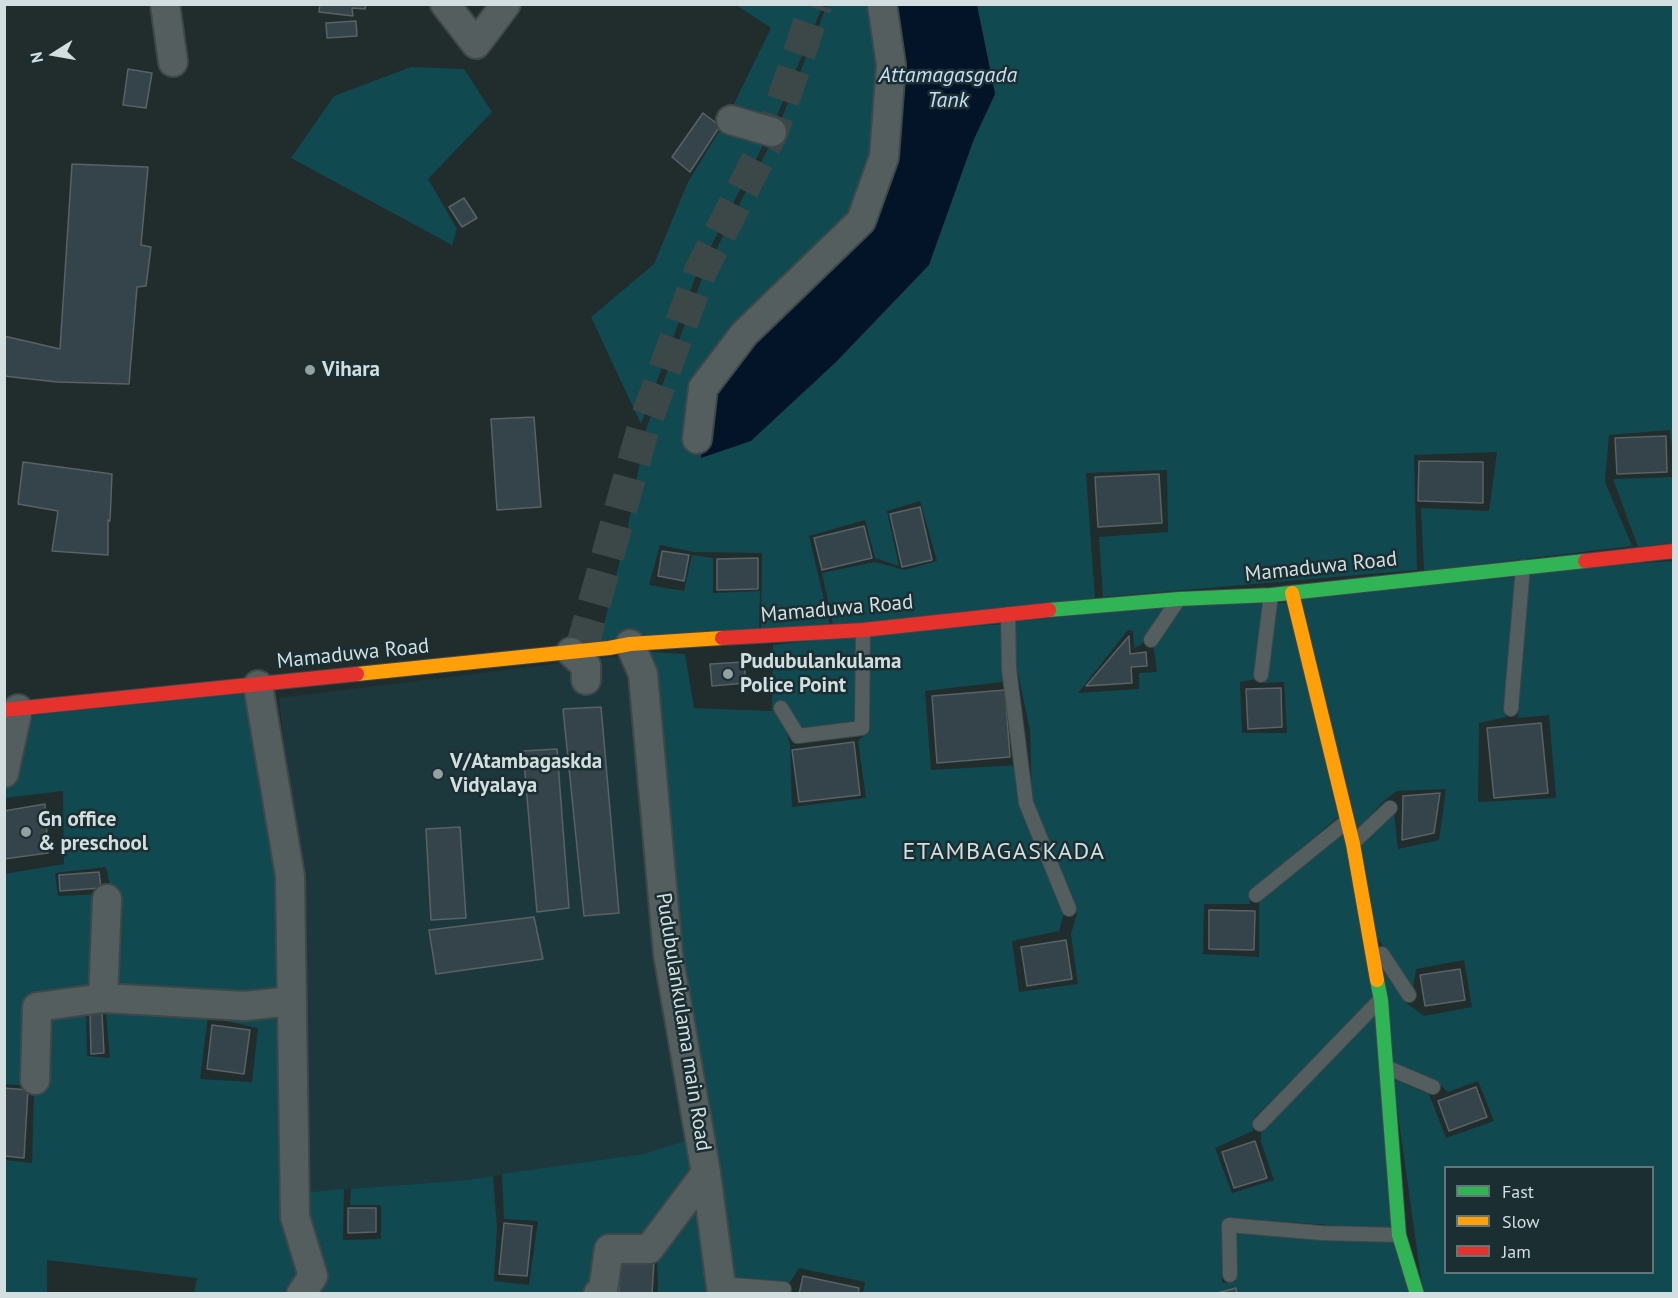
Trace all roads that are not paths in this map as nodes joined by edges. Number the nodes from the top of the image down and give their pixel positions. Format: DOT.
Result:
graph roads {
  1 [pos="165,4"];
  2 [pos="445,4"];
  3 [pos="506,4"];
  4 [pos="882,4"];
  5 [pos="173,62"];
  6 [pos="731,120"];
  7 [pos="772,132"];
  8 [pos="697,440"];
  9 [pos="1674,551"];
  10 [pos="1523,567"];
  11 [pos="1292,593"];
  12 [pos="1271,595"];
  13 [pos="1179,599"];
  14 [pos="1008,614"];
  15 [pos="863,630"];
  16 [pos="1151,639"];
  17 [pos="630,644"];
  18 [pos="571,652"];
  19 [pos="1261,675"];
  20 [pos="586,681"];
  21 [pos="258,685"];
  22 [pos="781,708"];
  23 [pos="11,709"];
  24 [pos="1511,709"];
  25 [pos="4,773"];
  26 [pos="1390,808"];
  27 [pos="1346,822"];
  28 [pos="1353,844"];
  29 [pos="1256,895"];
  30 [pos="107,899"];
  31 [pos="1069,909"];
  32 [pos="1368,932"];
  33 [pos="1408,995"];
  34 [pos="103,998"];
  35 [pos="1381,1000"];
  36 [pos="292,1001"];
  37 [pos="1386,1067"];
  38 [pos="34,1080"];
  39 [pos="1433,1088"];
  40 [pos="1260,1124"];
  41 [pos="706,1173"];
  42 [pos="1399,1235"];
  43 [pos="1230,1275"];
  44 [pos="722,1289"];
  45 [pos="784,1289"];
  46 [pos="301,1293"];
  47 [pos="598,1293"];
  48 [pos="1417,1293"];
  1 -- 5 [label="street"];
  2 -- 3 [label="street"];
  4 -- 8 [label="street"];
  6 -- 7 [label="street"];
  9 -- 10 [label="street, Mamaduwa Road"];
  10 -- 11 [label="street, Mamaduwa Road"];
  10 -- 24 [label="lane"];
  11 -- 12 [label="street, Mamaduwa Road"];
  11 -- 27 [label="street"];
  12 -- 13 [label="street, Mamaduwa Road"];
  12 -- 19 [label="lane"];
  13 -- 14 [label="street, Mamaduwa Road"];
  13 -- 16 [label="lane"];
  14 -- 15 [label="street, Mamaduwa Road"];
  14 -- 31 [label="lane"];
  15 -- 17 [label="street, Mamaduwa Road"];
  15 -- 22 [label="lane"];
  17 -- 18 [label="street, Mamaduwa Road"];
  17 -- 41 [label="street, Pudubulankulama main Road"];
  18 -- 20 [label="street"];
  18 -- 21 [label="street, Mamaduwa Road"];
  21 -- 23 [label="street, Mamaduwa Road"];
  21 -- 36 [label="street"];
  23 -- 25 [label="street"];
  26 -- 28 [label="lane"];
  27 -- 28 [label="street"];
  27 -- 29 [label="lane"];
  28 -- 32 [label="street"];
  30 -- 34 [label="street"];
  32 -- 33 [label="lane"];
  32 -- 35 [label="street"];
  34 -- 36 [label="street"];
  34 -- 38 [label="street"];
  35 -- 37 [label="street"];
  35 -- 40 [label="lane"];
  36 -- 46 [label="street"];
  37 -- 39 [label="lane"];
  37 -- 42 [label="street"];
  41 -- 44 [label="street, Pudubulankulama main Road"];
  41 -- 47 [label="street"];
  42 -- 43 [label="lane"];
  42 -- 48 [label="street"];
  44 -- 45 [label="lane"];
}
